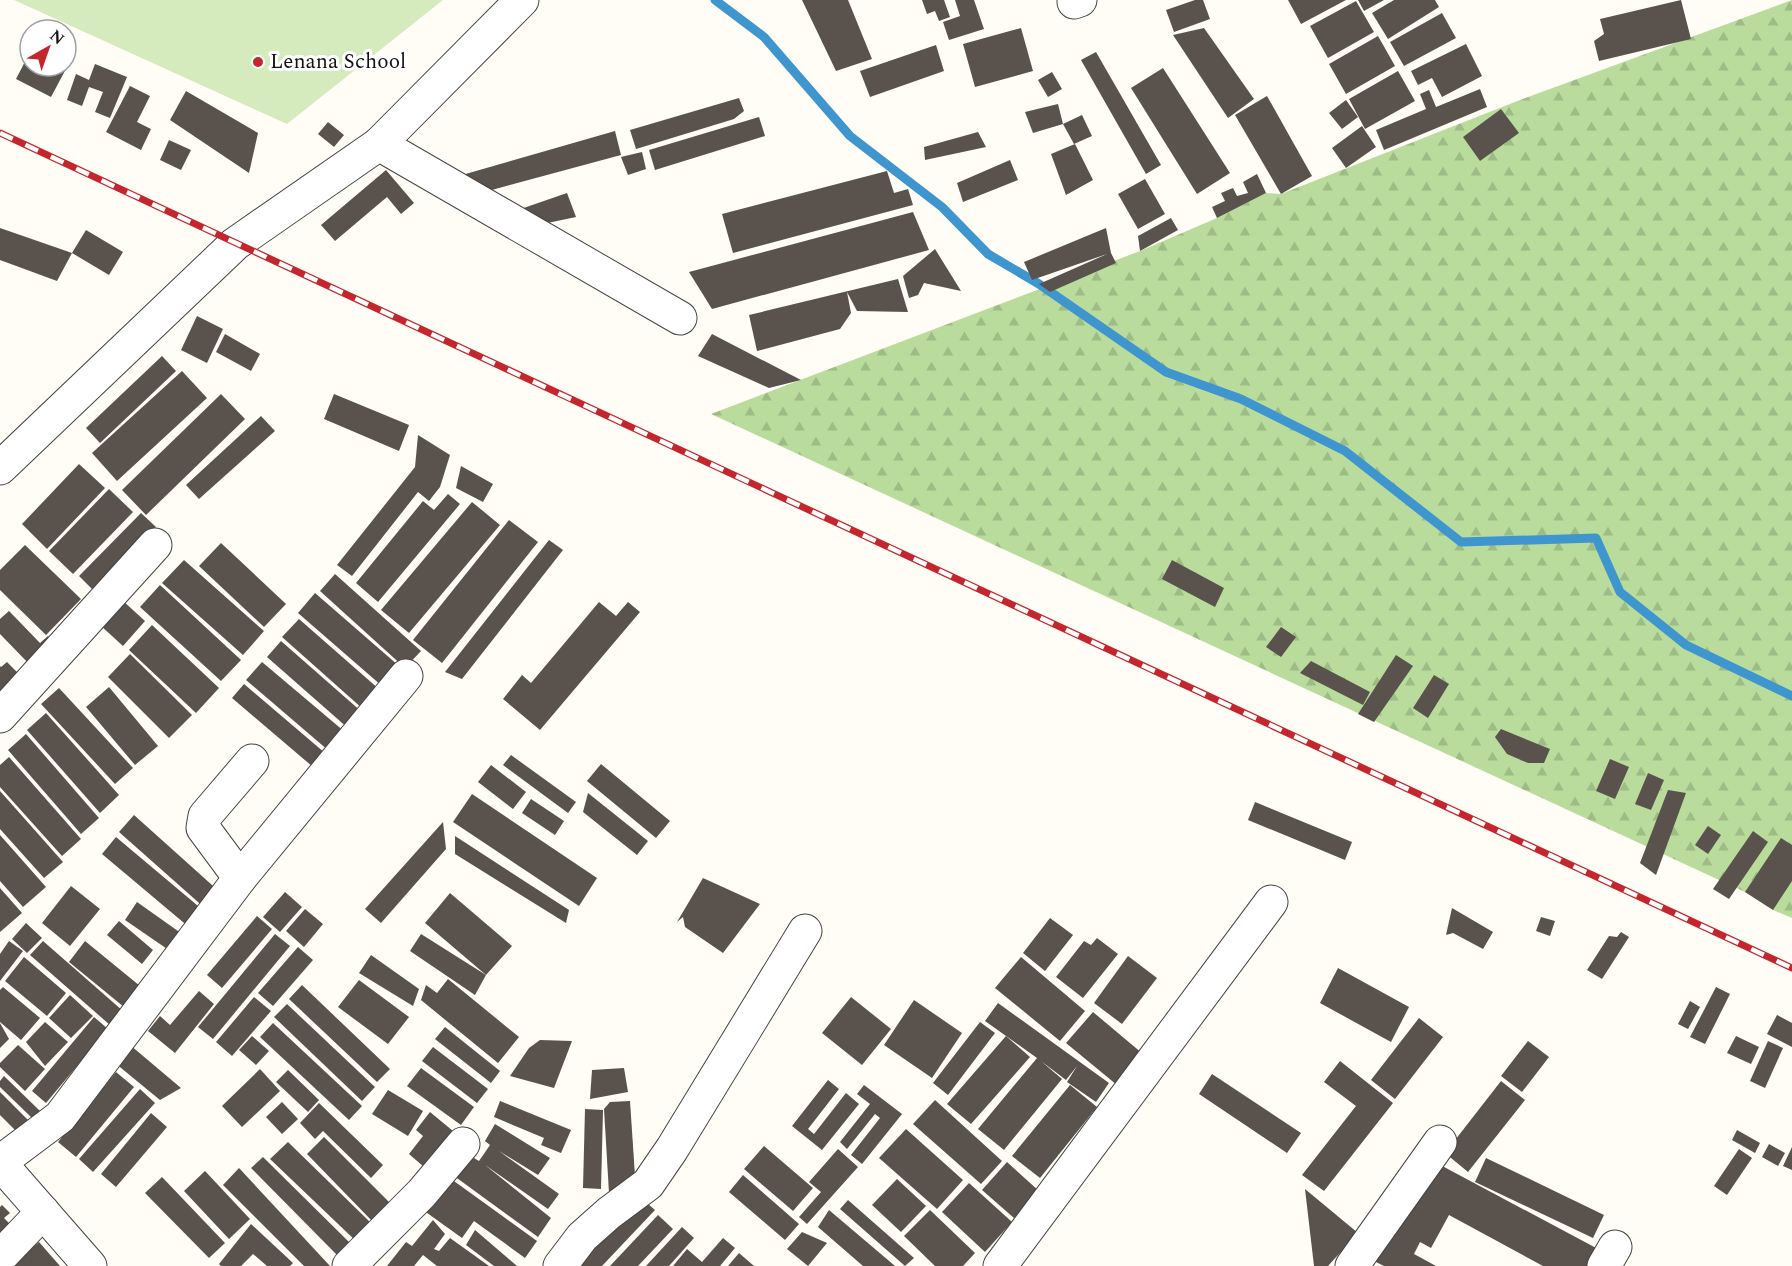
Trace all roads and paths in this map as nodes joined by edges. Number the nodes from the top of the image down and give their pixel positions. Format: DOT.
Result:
graph roads {
  1 [pos="522,0"];
  2 [pos="379,144"];
  3 [pos="680,318"];
  4 [pos="0,468"];
  5 [pos="155,544"];
  6 [pos="406,676"];
  7 [pos="0,716"];
  8 [pos="252,761"];
  9 [pos="240,878"];
  10 [pos="1270,902"];
  11 [pos="805,931"];
  12 [pos="1440,1142"];
  13 [pos="463,1144"];
  14 [pos="0,1163"];
  15 [pos="43,1212"];
  16 [pos="0,1257"];
  17 [pos="90,1266"];
  18 [pos="349,1266"];
  19 [pos="560,1266"];
  20 [pos="1000,1266"];
  21 [pos="1352,1266"];
  1 -- 2 [label="street"];
  2 -- 3 [label="street"];
  2 -- 4 [label="street"];
  5 -- 7 [label="street"];
  6 -- 9 [label="street"];
  8 -- 9 [label="street"];
  9 -- 14 [label="street"];
  10 -- 20 [label="street"];
  11 -- 19 [label="street"];
  12 -- 21 [label="street"];
  13 -- 18 [label="street"];
  14 -- 15 [label="street"];
  15 -- 16 [label="street"];
  15 -- 17 [label="street"];
}
